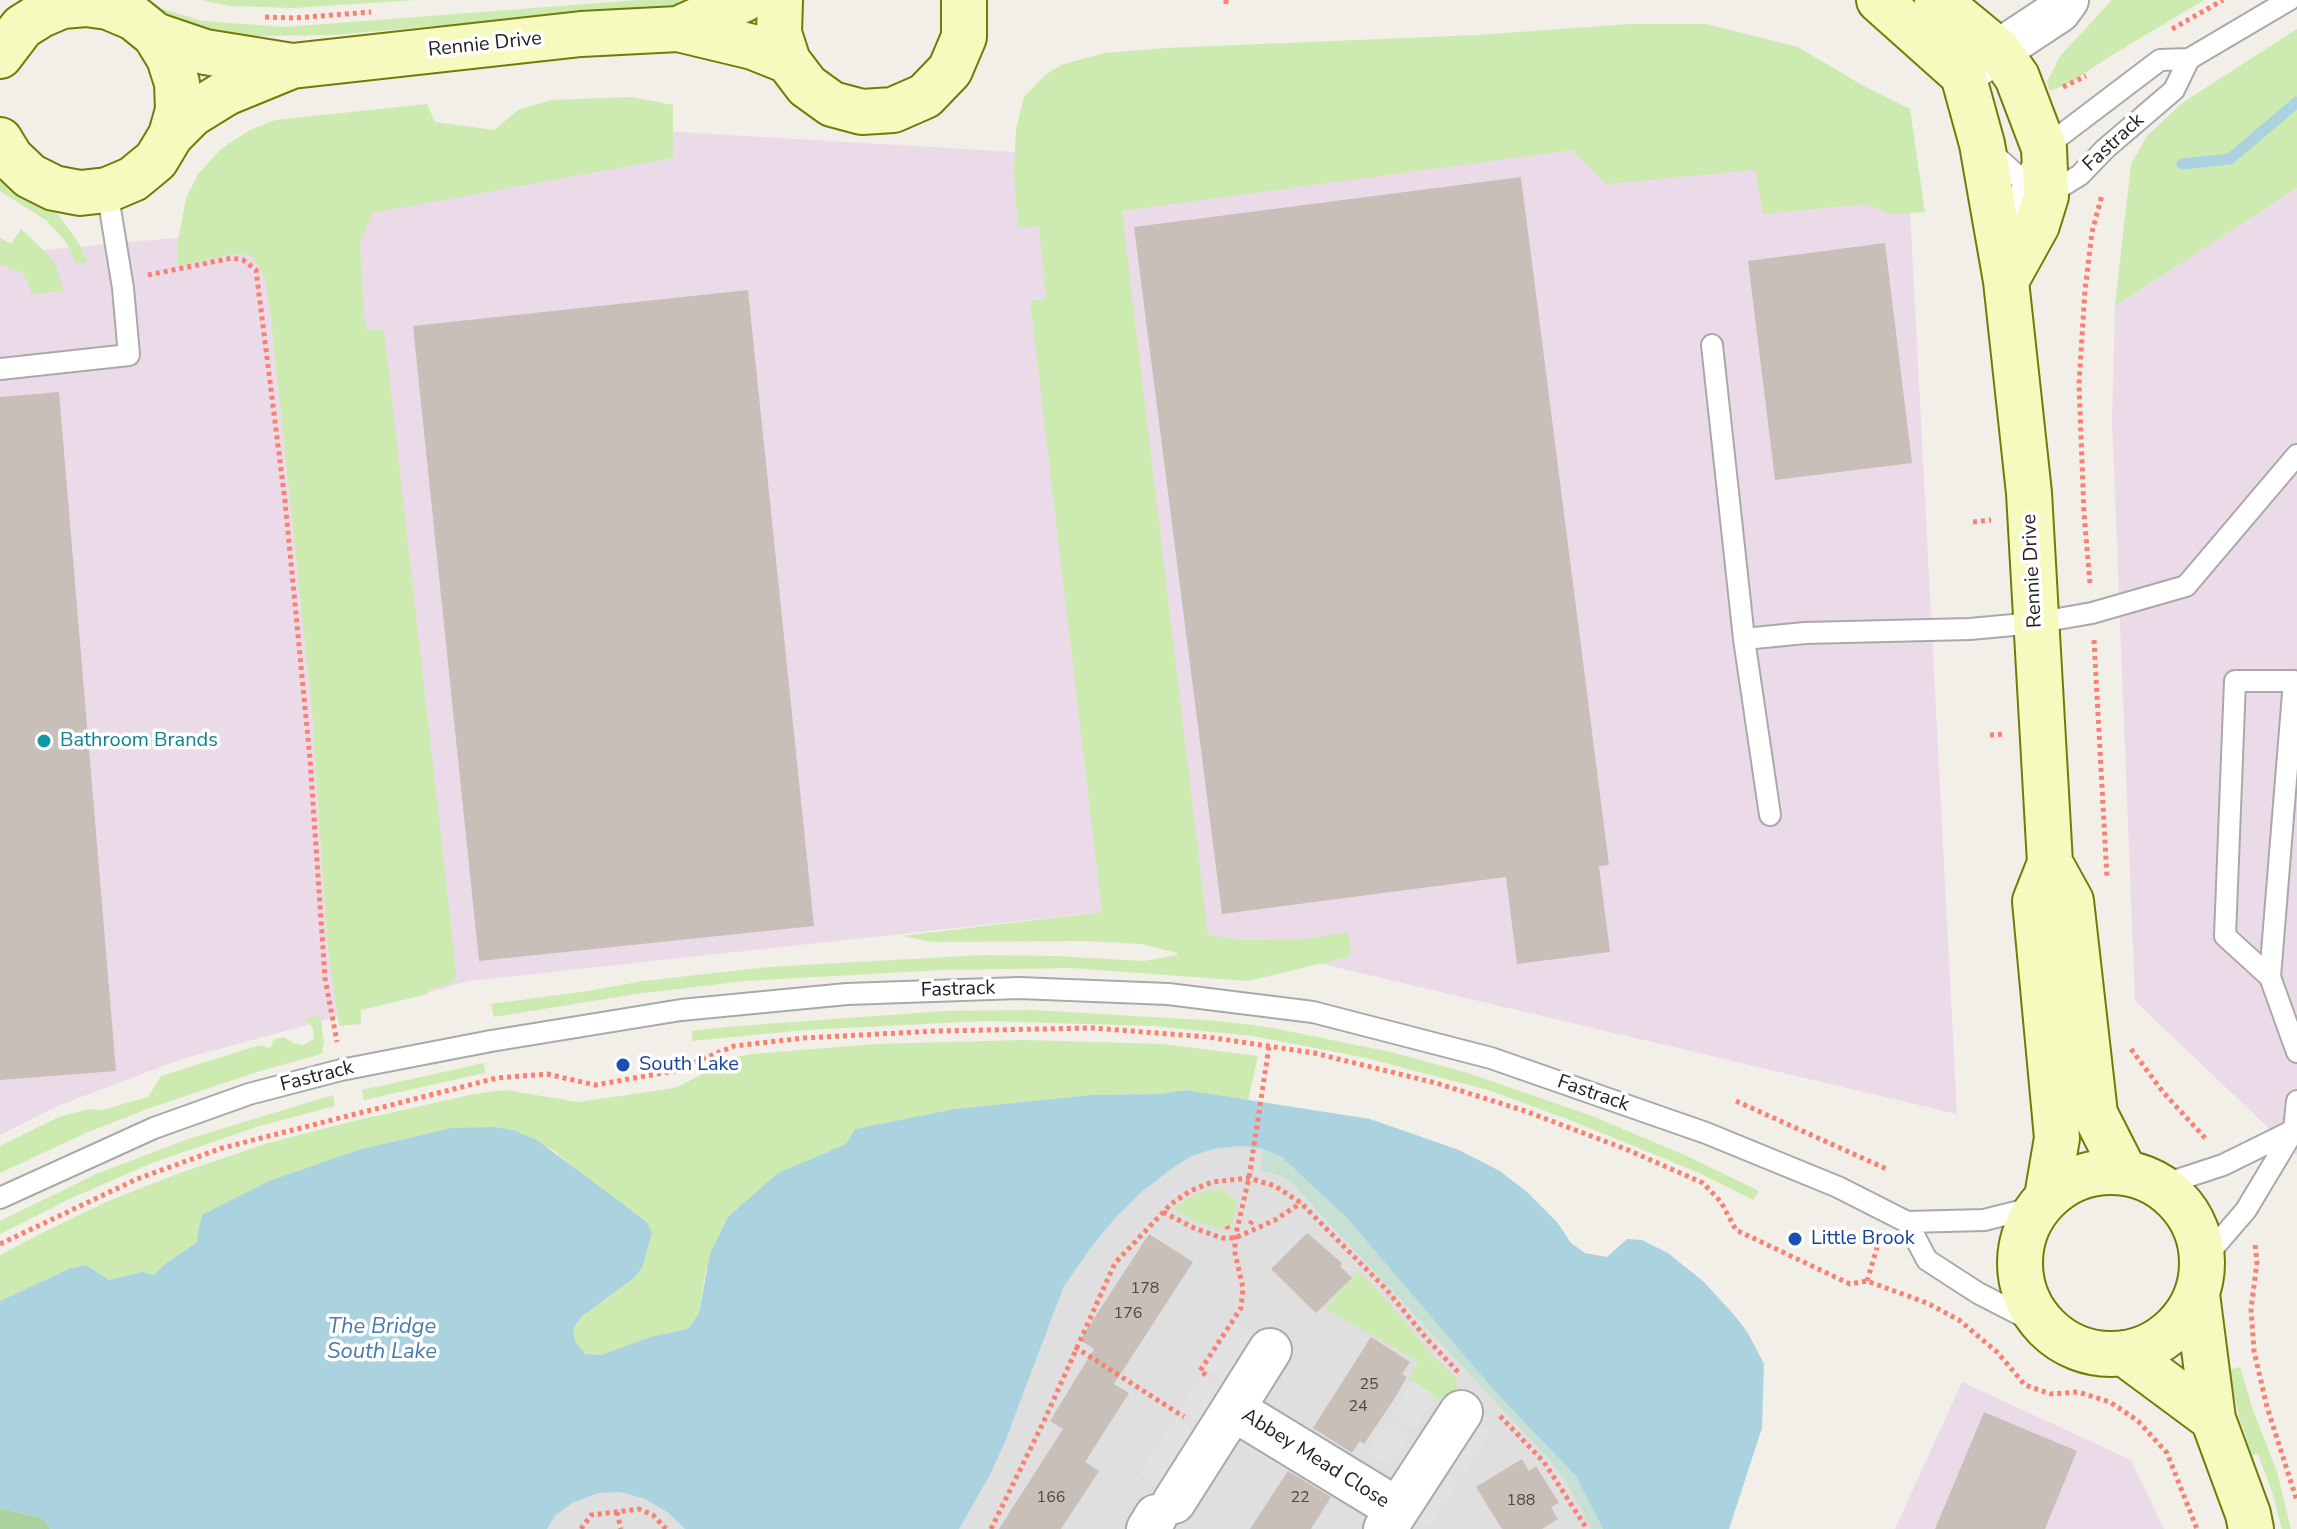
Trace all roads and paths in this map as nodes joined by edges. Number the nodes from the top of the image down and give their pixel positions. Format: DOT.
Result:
graph roads {
  1 [pos="743,0"];
  2 [pos="780,0"];
  3 [pos="1879,0"];
  4 [pos="1937,0"];
  5 [pos="2067,0"];
  6 [pos="2289,0"];
  7 [pos="968,1"];
  8 [pos="106,3"];
  9 [pos="386,11"];
  10 [pos="256,16"];
  11 [pos="678,29"];
  12 [pos="155,35"];
  13 [pos="11,38"];
  14 [pos="1998,50"];
  15 [pos="2189,59"];
  16 [pos="788,61"];
  17 [pos="292,66"];
  18 [pos="1963,75"];
  19 [pos="171,135"];
  20 [pos="1982,144"];
  21 [pos="4,151"];
  22 [pos="2038,175"];
  23 [pos="2107,183"];
  24 [pos="107,190"];
  25 [pos="165,273"];
  26 [pos="2006,281"];
  27 [pos="1712,345"];
  28 [pos="0,369"];
  29 [pos="2297,455"];
  30 [pos="1994,520"];
  31 [pos="1973,522"];
  32 [pos="2089,565"];
  33 [pos="2035,623"];
  34 [pos="1744,639"];
  35 [pos="2095,652"];
  36 [pos="2295,678"];
  37 [pos="1770,815"];
  38 [pos="2050,863"];
  39 [pos="2107,884"];
  40 [pos="2270,977"];
  41 [pos="2129,1045"];
  42 [pos="1269,1047"];
  43 [pos="2297,1052"];
  44 [pos="341,1070"];
  45 [pos="1736,1101"];
  46 [pos="2297,1101"];
  47 [pos="2294,1130"];
  48 [pos="2214,1150"];
  49 [pos="1889,1170"];
  50 [pos="2143,1179"];
  51 [pos="0,1198"];
  52 [pos="2041,1202"];
  53 [pos="1301,1203"];
  54 [pos="1163,1212"];
  55 [pos="1907,1222"];
  56 [pos="1235,1238"];
  57 [pos="2254,1238"];
  58 [pos="0,1244"];
  59 [pos="1876,1247"];
  60 [pos="2200,1277"];
  61 [pos="1867,1281"];
  62 [pos="2048,1329"];
  63 [pos="1075,1347"];
  64 [pos="1270,1350"];
  65 [pos="2124,1353"];
  66 [pos="1461,1412"];
  67 [pos="1229,1414"];
  68 [pos="2213,1419"];
  69 [pos="2297,1501"];
  70 [pos="617,1512"];
  71 [pos="1159,1515"];
  72 [pos="1391,1519"];
  73 [pos="581,1529"];
  74 [pos="621,1529"];
  75 [pos="666,1529"];
  76 [pos="2197,1529"];
  77 [pos="2251,1529"];
  1 -- 11 [label="street, Rennie Drive"];
  2 -- 16 [label="street, Rennie Drive"];
  3 -- 18 [label="street"];
  4 -- 14 [label="street"];
  5 -- 14 [label="street"];
  6 -- 15 [label="lane, Fastrack"];
  7 -- 16 [label="street, Rennie Drive"];
  8 -- 12 [label="street, Rennie Drive"];
  8 -- 13 [label="street, Rennie Drive"];
  9 -- 10 [label="path"];
  11 -- 16 [label="street, Rennie Drive"];
  11 -- 17 [label="street, Rennie Drive"];
  12 -- 17 [label="street, Rennie Drive"];
  12 -- 19 [label="street, Rennie Drive"];
  14 -- 18 [label="street"];
  14 -- 22 [label="street"];
  15 -- 22 [label="lane, Fastrack"];
  15 -- 22 [label="lane, Fastrack"];
  17 -- 19 [label="street, Rennie Drive"];
  18 -- 20 [label="street, Rennie Drive"];
  19 -- 24 [label="street, Rennie Drive"];
  20 -- 22 [label="lane"];
  20 -- 26 [label="street, Rennie Drive"];
  21 -- 24 [label="street, Rennie Drive"];
  22 -- 26 [label="street"];
  23 -- 32 [label="path"];
  24 -- 28 [label="lane"];
  25 -- 44 [label="path"];
  26 -- 33 [label="street, Rennie Drive"];
  27 -- 34 [label="lane"];
  29 -- 33 [label="lane"];
  30 -- 31 [label="path"];
  33 -- 34 [label="lane"];
  33 -- 38 [label="street, Rennie Drive"];
  34 -- 37 [label="lane"];
  35 -- 39 [label="path"];
  36 -- 40 [label="lane"];
  36 -- 40 [label="lane"];
  38 -- 50 [label="street, Rennie Drive"];
  38 -- 52 [label="street, Rennie Drive"];
  40 -- 43 [label="lane"];
  41 -- 48 [label="path"];
  42 -- 56 [label="path"];
  42 -- 58 [label="path"];
  42 -- 61 [label="path"];
  44 -- 51 [label="lane, Fastrack"];
  44 -- 55 [label="lane, Fastrack"];
  45 -- 49 [label="path"];
  46 -- 47 [label="lane"];
  47 -- 50 [label="lane"];
  47 -- 60 [label="lane"];
  50 -- 52 [label="street"];
  50 -- 60 [label="street, Rennie Drive"];
  52 -- 55 [label="lane, Fastrack"];
  52 -- 62 [label="street, Rennie Drive"];
  53 -- 56 [label="path"];
  54 -- 56 [label="path"];
  55 -- 62 [label="lane"];
  56 -- 67 [label="path"];
  57 -- 69 [label="path"];
  59 -- 61 [label="path"];
  60 -- 65 [label="street, Rennie Drive"];
  60 -- 68 [label="street"];
  61 -- 76 [label="path"];
  62 -- 65 [label="street, Rennie Drive"];
  63 -- 67 [label="path"];
  64 -- 67 [label="street, Abbey Mead Close"];
  65 -- 68 [label="street, Rennie Drive"];
  66 -- 72 [label="street, Abbey Mead Close"];
  67 -- 71 [label="street, Abbey Mead Close"];
  67 -- 72 [label="street, Abbey Mead Close"];
  68 -- 77 [label="street"];
  70 -- 73 [label="path"];
  70 -- 74 [label="path"];
  70 -- 75 [label="path"];
}
